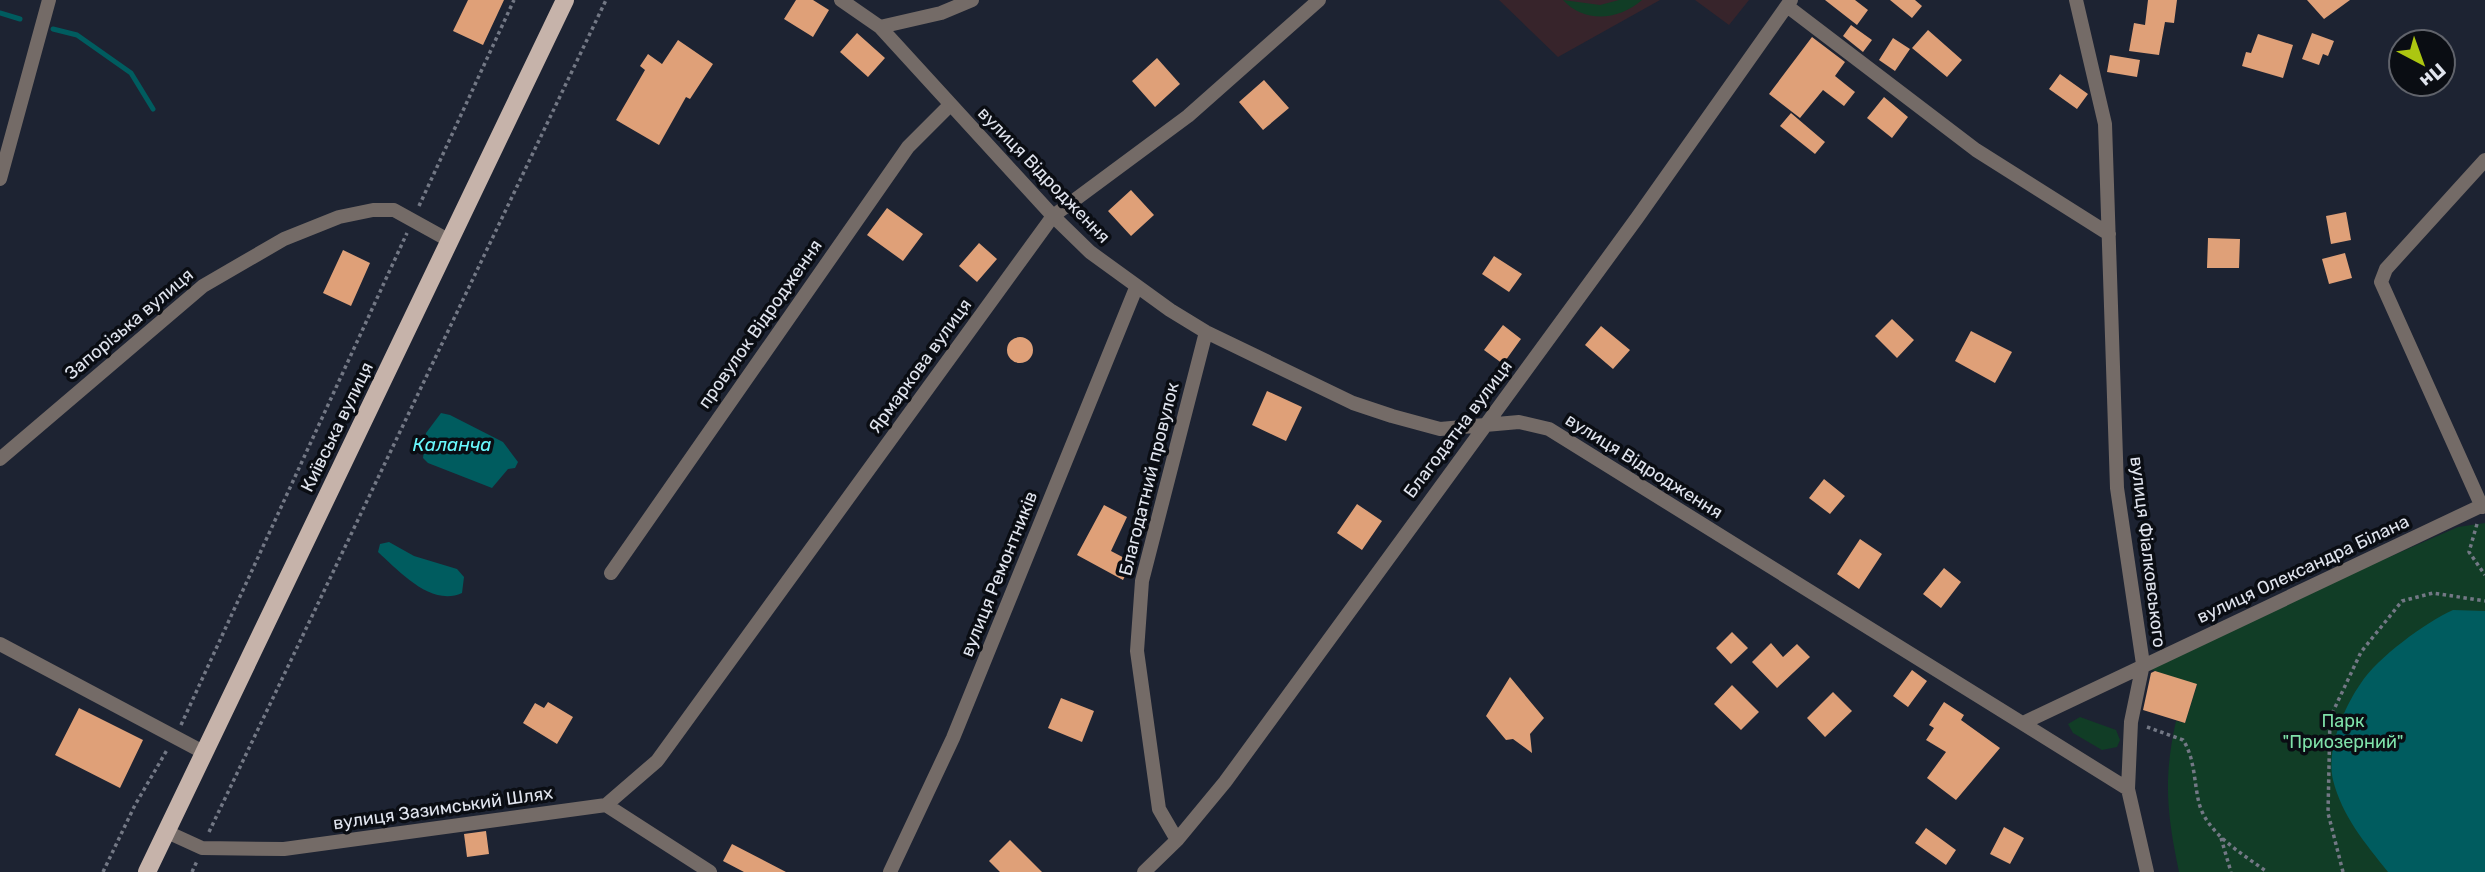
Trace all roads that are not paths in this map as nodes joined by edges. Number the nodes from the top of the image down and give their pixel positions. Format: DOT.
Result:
graph roads {
  1 [pos="49,0"];
  2 [pos="565,0"];
  3 [pos="841,0"];
  4 [pos="972,0"];
  5 [pos="1319,0"];
  6 [pos="2076,0"];
  7 [pos="1789,3"];
  8 [pos="880,27"];
  9 [pos="950,105"];
  10 [pos="2485,160"];
  11 [pos="0,179"];
  12 [pos="1053,216"];
  13 [pos="2109,234"];
  14 [pos="450,241"];
  15 [pos="1136,288"];
  16 [pos="1206,332"];
  17 [pos="1484,425"];
  18 [pos="0,459"];
  19 [pos="2484,506"];
  20 [pos="611,573"];
  21 [pos="0,644"];
  22 [pos="2143,664"];
  23 [pos="2023,723"];
  24 [pos="205,753"];
  25 [pos="2128,789"];
  26 [pos="606,805"];
  27 [pos="167,832"];
  28 [pos="1177,840"];
  29 [pos="147,872"];
  30 [pos="710,872"];
  31 [pos="890,872"];
  32 [pos="1144,872"];
  33 [pos="2147,872"];
  1 -- 11 [label="street"];
  2 -- 14 [label="main road, Київська вулиця"];
  3 -- 8 [label="street, вулиця Відродження"];
  4 -- 8 [label="street"];
  5 -- 12 [label="street, Ярмаркова вулиця"];
  6 -- 13 [label="street, вулиця Фіалковського"];
  7 -- 13 [label="street"];
  7 -- 17 [label="street, Благодатна вулиця"];
  8 -- 9 [label="street, вулиця Відродження"];
  9 -- 12 [label="street, вулиця Відродження"];
  9 -- 20 [label="street, провулок Відродження"];
  10 -- 19 [label="street"];
  12 -- 15 [label="street, вулиця Відродження"];
  12 -- 26 [label="street, Ярмаркова вулиця"];
  13 -- 22 [label="street, вулиця Фіалковського"];
  14 -- 18 [label="street, Запорізька вулиця"];
  14 -- 24 [label="main road, Київська вулиця"];
  15 -- 16 [label="street, вулиця Відродження"];
  15 -- 31 [label="street, вулиця Ремонтників"];
  16 -- 17 [label="street, вулиця Відродження"];
  16 -- 28 [label="street, Благодатний провулок"];
  17 -- 23 [label="street, вулиця Відродження"];
  17 -- 28 [label="street, Благодатна вулиця"];
  19 -- 22 [label="street, вулиця Олександра Білана"];
  21 -- 24 [label="street"];
  22 -- 23 [label="street, вулиця Олександра Білана"];
  22 -- 25 [label="street, вулиця Фіалковського"];
  23 -- 25 [label="street, вулиця Відродження"];
  24 -- 27 [label="main road, Київська вулиця"];
  25 -- 33 [label="street, вулиця Фіалковського"];
  26 -- 27 [label="street, вулиця Зазимський Шлях"];
  26 -- 30 [label="street"];
  27 -- 29 [label="main road, Київська вулиця"];
  28 -- 32 [label="street, Благодатна вулиця"];
}
